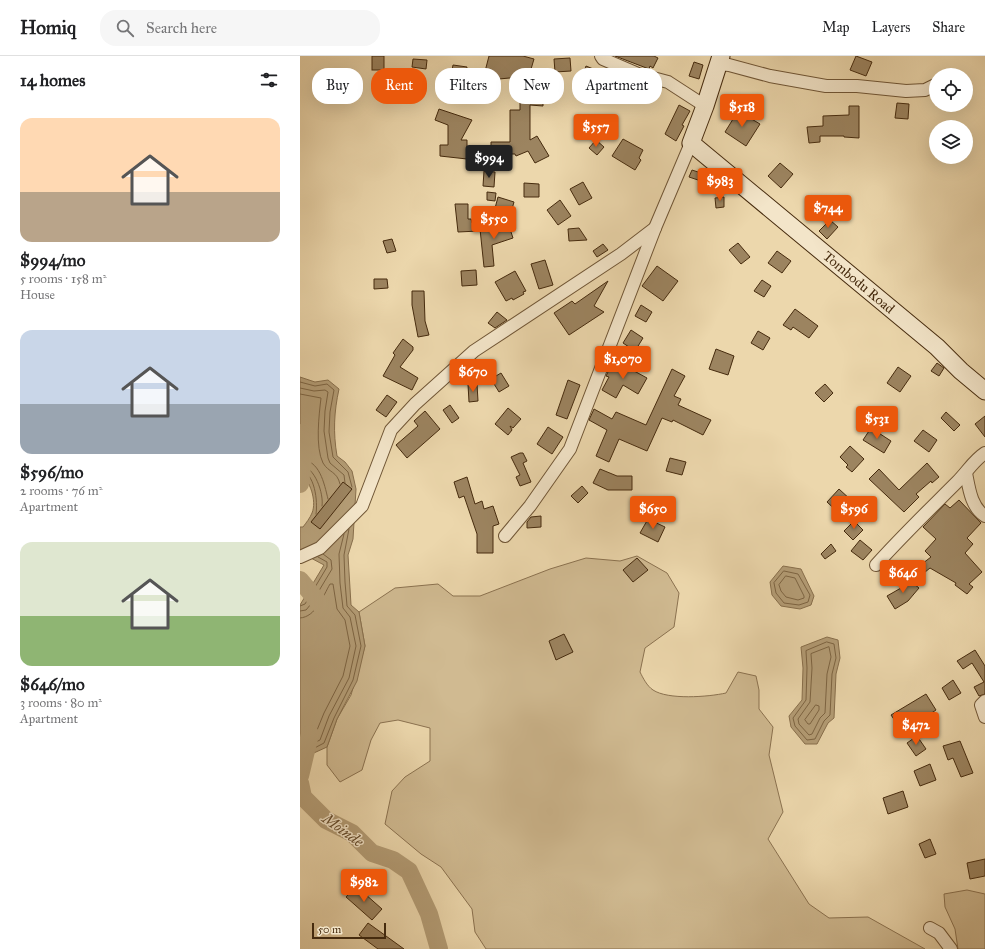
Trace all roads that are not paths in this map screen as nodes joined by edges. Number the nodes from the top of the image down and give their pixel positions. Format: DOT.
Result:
graph roads {
  1 [pos="601,56"];
  2 [pos="719,60"];
  3 [pos="929,88"];
  4 [pos="705,106"];
  5 [pos="691,143"];
  6 [pos="655,228"];
  7 [pos="985,391"];
  8 [pos="985,453"];
  9 [pos="966,473"];
  10 [pos="985,516"];
  11 [pos="505,536"];
  12 [pos="300,558"];
  13 [pos="876,566"];
  14 [pos="985,701"];
  15 [pos="985,717"];
  16 [pos="930,928"];
  17 [pos="951,949"];
  1 -- 4 [label="street"];
  2 -- 3 [label="street"];
  2 -- 4 [label="main road"];
  4 -- 5 [label="main road"];
  5 -- 6 [label="street"];
  5 -- 7 [label="main road, Tombodu Road"];
  6 -- 11 [label="street"];
  6 -- 12 [label="street"];
  8 -- 9 [label="street"];
  9 -- 10 [label="street"];
  9 -- 13 [label="street"];
  14 -- 15 [label="street"];
  16 -- 17 [label="street"];
}
